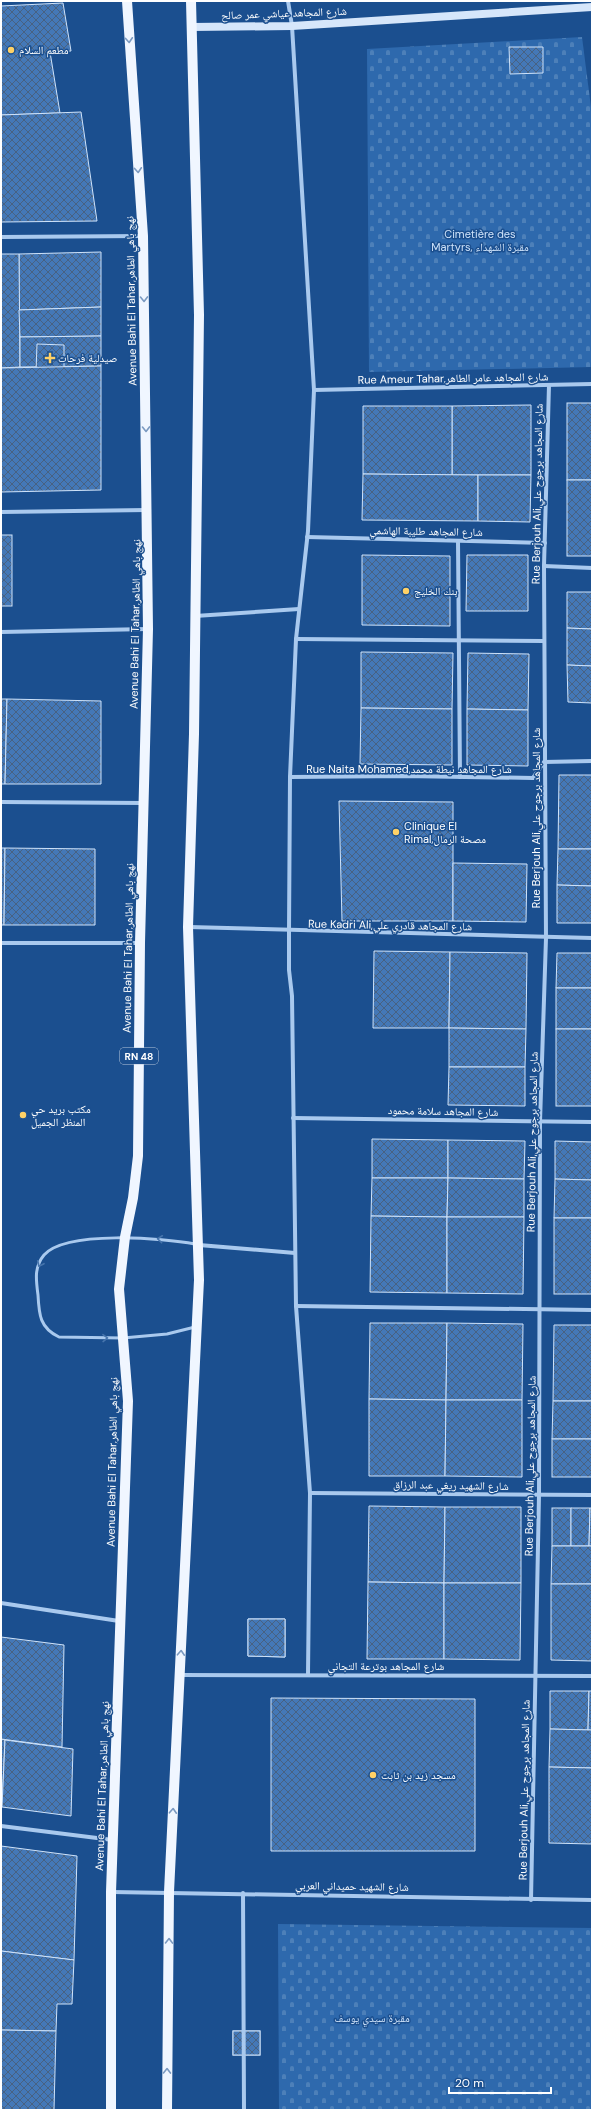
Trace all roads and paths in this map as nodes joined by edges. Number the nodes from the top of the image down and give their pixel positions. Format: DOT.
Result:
graph roads {
  1 [pos="127,1"];
  2 [pos="191,1"];
  3 [pos="288,1"];
  4 [pos="592,6"];
  5 [pos="292,26"];
  6 [pos="192,27"];
  7 [pos="142,236"];
  8 [pos="1,237"];
  9 [pos="549,384"];
  10 [pos="592,384"];
  11 [pos="314,390"];
  12 [pos="147,510"];
  13 [pos="1,512"];
  14 [pos="307,537"];
  15 [pos="458,540"];
  16 [pos="545,542"];
  17 [pos="544,566"];
  18 [pos="592,568"];
  19 [pos="299,609"];
  20 [pos="195,616"];
  21 [pos="148,629"];
  22 [pos="1,632"];
  23 [pos="296,639"];
  24 [pos="459,641"];
  25 [pos="544,641"];
  26 [pos="592,761"];
  27 [pos="544,762"];
  28 [pos="290,777"];
  29 [pos="460,777"];
  30 [pos="1,802"];
  31 [pos="144,803"];
  32 [pos="188,927"];
  33 [pos="289,931"];
  34 [pos="546,938"];
  35 [pos="592,938"];
  36 [pos="1,942"];
  37 [pos="140,943"];
  38 [pos="293,1118"];
  39 [pos="540,1122"];
  40 [pos="592,1122"];
  41 [pos="124,1237"];
  42 [pos="199,1245"];
  43 [pos="295,1253"];
  44 [pos="296,1306"];
  45 [pos="540,1309"];
  46 [pos="592,1310"];
  47 [pos="196,1326"];
  48 [pos="123,1338"];
  49 [pos="310,1493"];
  50 [pos="592,1495"];
  51 [pos="539,1496"];
  52 [pos="1,1603"];
  53 [pos="119,1621"];
  54 [pos="308,1674"];
  55 [pos="180,1675"];
  56 [pos="535,1676"];
  57 [pos="592,1676"];
  58 [pos="1,1826"];
  59 [pos="113,1840"];
  60 [pos="111,1892"];
  61 [pos="169,1892"];
  62 [pos="243,1893"];
  63 [pos="531,1900"];
  64 [pos="592,1900"];
  65 [pos="111,2110"];
  66 [pos="167,2110"];
  67 [pos="244,2110"];
  1 -- 7 [label="main road, Avenue Bahi El Tahar,نهج باهي الطاهر / RN 48, one-way"];
  2 -- 6 [label="main road"];
  3 -- 5 [label="street"];
  4 -- 5 [label="street, شارع المجاهد عياشي عمر صالح"];
  5 -- 6 [label="street, شارع المجاهد عياشي عمر صالح"];
  5 -- 11 [label="street"];
  6 -- 20 [label="main road"];
  7 -- 8 [label="street"];
  7 -- 12 [label="main road, Avenue Bahi El Tahar,نهج باهي الطاهر / RN 48, one-way"];
  9 -- 10 [label="street, Rue Ameur Tahar,شارع المجاهد عامر الطاهر"];
  9 -- 11 [label="street, Rue Ameur Tahar,شارع المجاهد عامر الطاهر"];
  9 -- 16 [label="street, Rue Berjouh Ali,شارع المجاهد برجوح علي"];
  11 -- 14 [label="street"];
  12 -- 13 [label="street"];
  12 -- 21 [label="main road, Avenue Bahi El Tahar,نهج باهي الطاهر / RN 48"];
  14 -- 15 [label="street, شارع المجاهد طليبة الهاشمي"];
  14 -- 19 [label="street"];
  15 -- 16 [label="street, شارع المجاهد طليبة الهاشمي"];
  15 -- 24 [label="street"];
  16 -- 17 [label="street, Rue Berjouh Ali,شارع المجاهد برجوح علي"];
  17 -- 18 [label="street"];
  17 -- 25 [label="street, Rue Berjouh Ali,شارع المجاهد برجوح علي"];
  19 -- 20 [label="street"];
  19 -- 23 [label="street"];
  20 -- 32 [label="main road"];
  21 -- 22 [label="street"];
  21 -- 31 [label="main road, Avenue Bahi El Tahar,نهج باهي الطاهر / RN 48"];
  23 -- 24 [label="street"];
  23 -- 28 [label="street"];
  24 -- 25 [label="street"];
  24 -- 29 [label="street"];
  25 -- 27 [label="street, Rue Berjouh Ali,شارع المجاهد برجوح علي"];
  26 -- 27 [label="street"];
  27 -- 29 [label="street, Rue Naita Mohamed,شارع المجاهد نيطة محمد"];
  27 -- 34 [label="street, Rue Berjouh Ali,شارع المجاهد برجوح علي"];
  28 -- 29 [label="street, Rue Naita Mohamed,شارع المجاهد نيطة محمد"];
  28 -- 33 [label="street"];
  30 -- 31 [label="street"];
  31 -- 37 [label="main road, Avenue Bahi El Tahar,نهج باهي الطاهر / RN 48"];
  32 -- 33 [label="street, Rue Kadri Ali,شارع المجاهد قادري علي"];
  32 -- 42 [label="main road"];
  33 -- 34 [label="street, Rue Kadri Ali,شارع المجاهد قادري علي"];
  33 -- 38 [label="street"];
  34 -- 35 [label="street, Rue Kadri Ali,شارع المجاهد قادري علي"];
  34 -- 39 [label="street, Rue Berjouh Ali,شارع المجاهد برجوح علي"];
  36 -- 37 [label="street"];
  37 -- 41 [label="main road, Avenue Bahi El Tahar,نهج باهي الطاهر / RN 48"];
  38 -- 39 [label="street, شارع المجاهد سلامة محمود"];
  38 -- 43 [label="street"];
  39 -- 40 [label="street, شارع المجاهد سلامة محمود"];
  39 -- 45 [label="street, Rue Berjouh Ali,شارع المجاهد برجوح علي"];
  42 -- 41 [label="lane, one-way"];
  41 -- 48 [label="main road, Avenue Bahi El Tahar,نهج باهي الطاهر / RN 48"];
  41 -- 48 [label="lane, one-way"];
  42 -- 43 [label="street"];
  42 -- 47 [label="main road"];
  43 -- 44 [label="street"];
  44 -- 45 [label="street"];
  44 -- 49 [label="street"];
  45 -- 46 [label="street"];
  45 -- 51 [label="street, Rue Berjouh Ali,شارع المجاهد برجوح علي"];
  47 -- 48 [label="lane"];
  55 -- 47 [label="main road, one-way"];
  48 -- 53 [label="main road, Avenue Bahi El Tahar,نهج باهي الطاهر / RN 48"];
  49 -- 51 [label="street, شارع الشهيد ريغي عبد الرزاق"];
  49 -- 54 [label="street"];
  50 -- 51 [label="street, شارع الشهيد ريغي عبد الرزاق"];
  51 -- 56 [label="street, Rue Berjouh Ali,شارع المجاهد برجوح علي"];
  52 -- 53 [label="street"];
  53 -- 59 [label="main road, Avenue Bahi El Tahar,نهج باهي الطاهر / RN 48"];
  54 -- 55 [label="street, شارع المجاهد بوترعة التجاني"];
  54 -- 56 [label="street, شارع المجاهد بوترعة التجاني"];
  61 -- 55 [label="main road, one-way"];
  56 -- 57 [label="street, شارع المجاهد بوترعة التجاني"];
  56 -- 63 [label="street, Rue Berjouh Ali,شارع المجاهد برجوح علي"];
  58 -- 59 [label="street"];
  59 -- 60 [label="main road, Avenue Bahi El Tahar,نهج باهي الطاهر / RN 48"];
  60 -- 61 [label="street, شارع الشهيد حميداني العربي"];
  60 -- 65 [label="main road, Avenue Bahi El Tahar,نهج باهي الطاهر / RN 48"];
  61 -- 62 [label="street, شارع الشهيد حميداني العربي"];
  66 -- 61 [label="main road, one-way"];
  62 -- 63 [label="street, شارع الشهيد حميداني العربي"];
  62 -- 67 [label="street"];
  63 -- 64 [label="street, شارع الشهيد حميداني العربي"];
}
